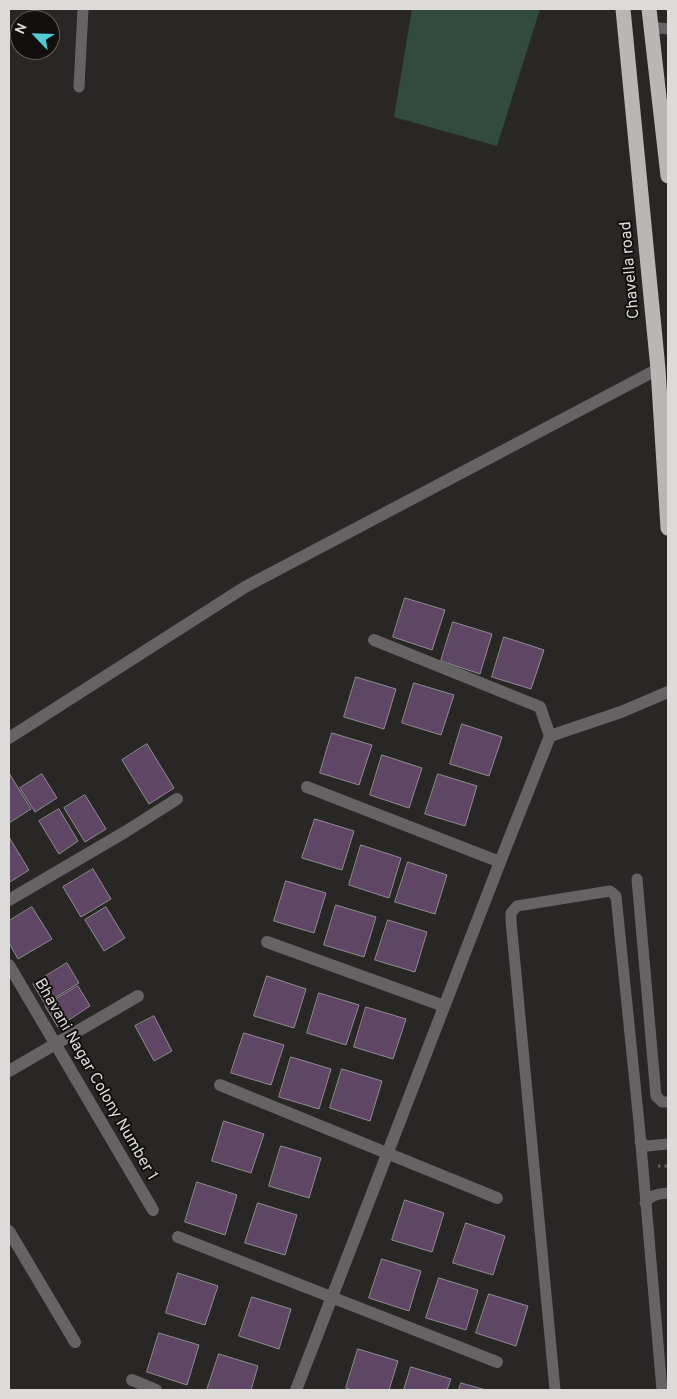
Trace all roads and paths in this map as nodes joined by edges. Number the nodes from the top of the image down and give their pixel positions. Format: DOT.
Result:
graph roads {
  1 [pos="84,9"];
  2 [pos="623,9"];
  3 [pos="650,9"];
  4 [pos="651,27"];
  5 [pos="668,29"];
  6 [pos="79,87"];
  7 [pos="666,129"];
  8 [pos="668,176"];
  9 [pos="658,369"];
  10 [pos="668,528"];
  11 [pos="374,640"];
  12 [pos="668,692"];
  13 [pos="550,736"];
  14 [pos="9,738"];
  15 [pos="307,787"];
  16 [pos="177,799"];
  17 [pos="500,862"];
  18 [pos="637,879"];
  19 [pos="9,900"];
  20 [pos="267,942"];
  21 [pos="9,965"];
  22 [pos="138,996"];
  23 [pos="444,1006"];
  24 [pos="55,1044"];
  25 [pos="9,1071"];
  26 [pos="220,1085"];
  27 [pos="668,1102"];
  28 [pos="640,1142"];
  29 [pos="668,1144"];
  30 [pos="387,1153"];
  31 [pos="668,1193"];
  32 [pos="497,1198"];
  33 [pos="645,1203"];
  34 [pos="152,1210"];
  35 [pos="9,1231"];
  36 [pos="178,1237"];
  37 [pos="332,1298"];
  38 [pos="75,1342"];
  39 [pos="497,1362"];
  40 [pos="132,1380"];
  41 [pos="156,1390"];
  42 [pos="296,1390"];
  43 [pos="555,1390"];
  44 [pos="662,1390"];
  1 -- 6 [label="lane"];
  2 -- 9 [label="highway, Chavella road"];
  3 -- 4 [label="highway"];
  4 -- 5 [label="lane"];
  4 -- 7 [label="highway"];
  7 -- 8 [label="highway"];
  9 -- 10 [label="highway, Chavella road"];
  9 -- 14 [label="street"];
  11 -- 13 [label="street"];
  12 -- 13 [label="street"];
  13 -- 17 [label="street"];
  15 -- 17 [label="street"];
  16 -- 19 [label="street"];
  17 -- 23 [label="street"];
  18 -- 27 [label="lane"];
  20 -- 23 [label="street"];
  21 -- 24 [label="street, Bhavani Nagar Colony Number 1"];
  22 -- 24 [label="street"];
  23 -- 30 [label="street"];
  24 -- 25 [label="street"];
  24 -- 34 [label="street, Bhavani Nagar Colony Number 1"];
  26 -- 30 [label="street"];
  28 -- 29 [label="lane"];
  28 -- 33 [label="lane"];
  28 -- 43 [label="lane"];
  30 -- 32 [label="street"];
  30 -- 37 [label="street"];
  31 -- 33 [label="lane"];
  33 -- 44 [label="lane"];
  35 -- 38 [label="street"];
  36 -- 37 [label="street"];
  37 -- 39 [label="street"];
  37 -- 42 [label="street"];
  40 -- 41 [label="street"];
}
